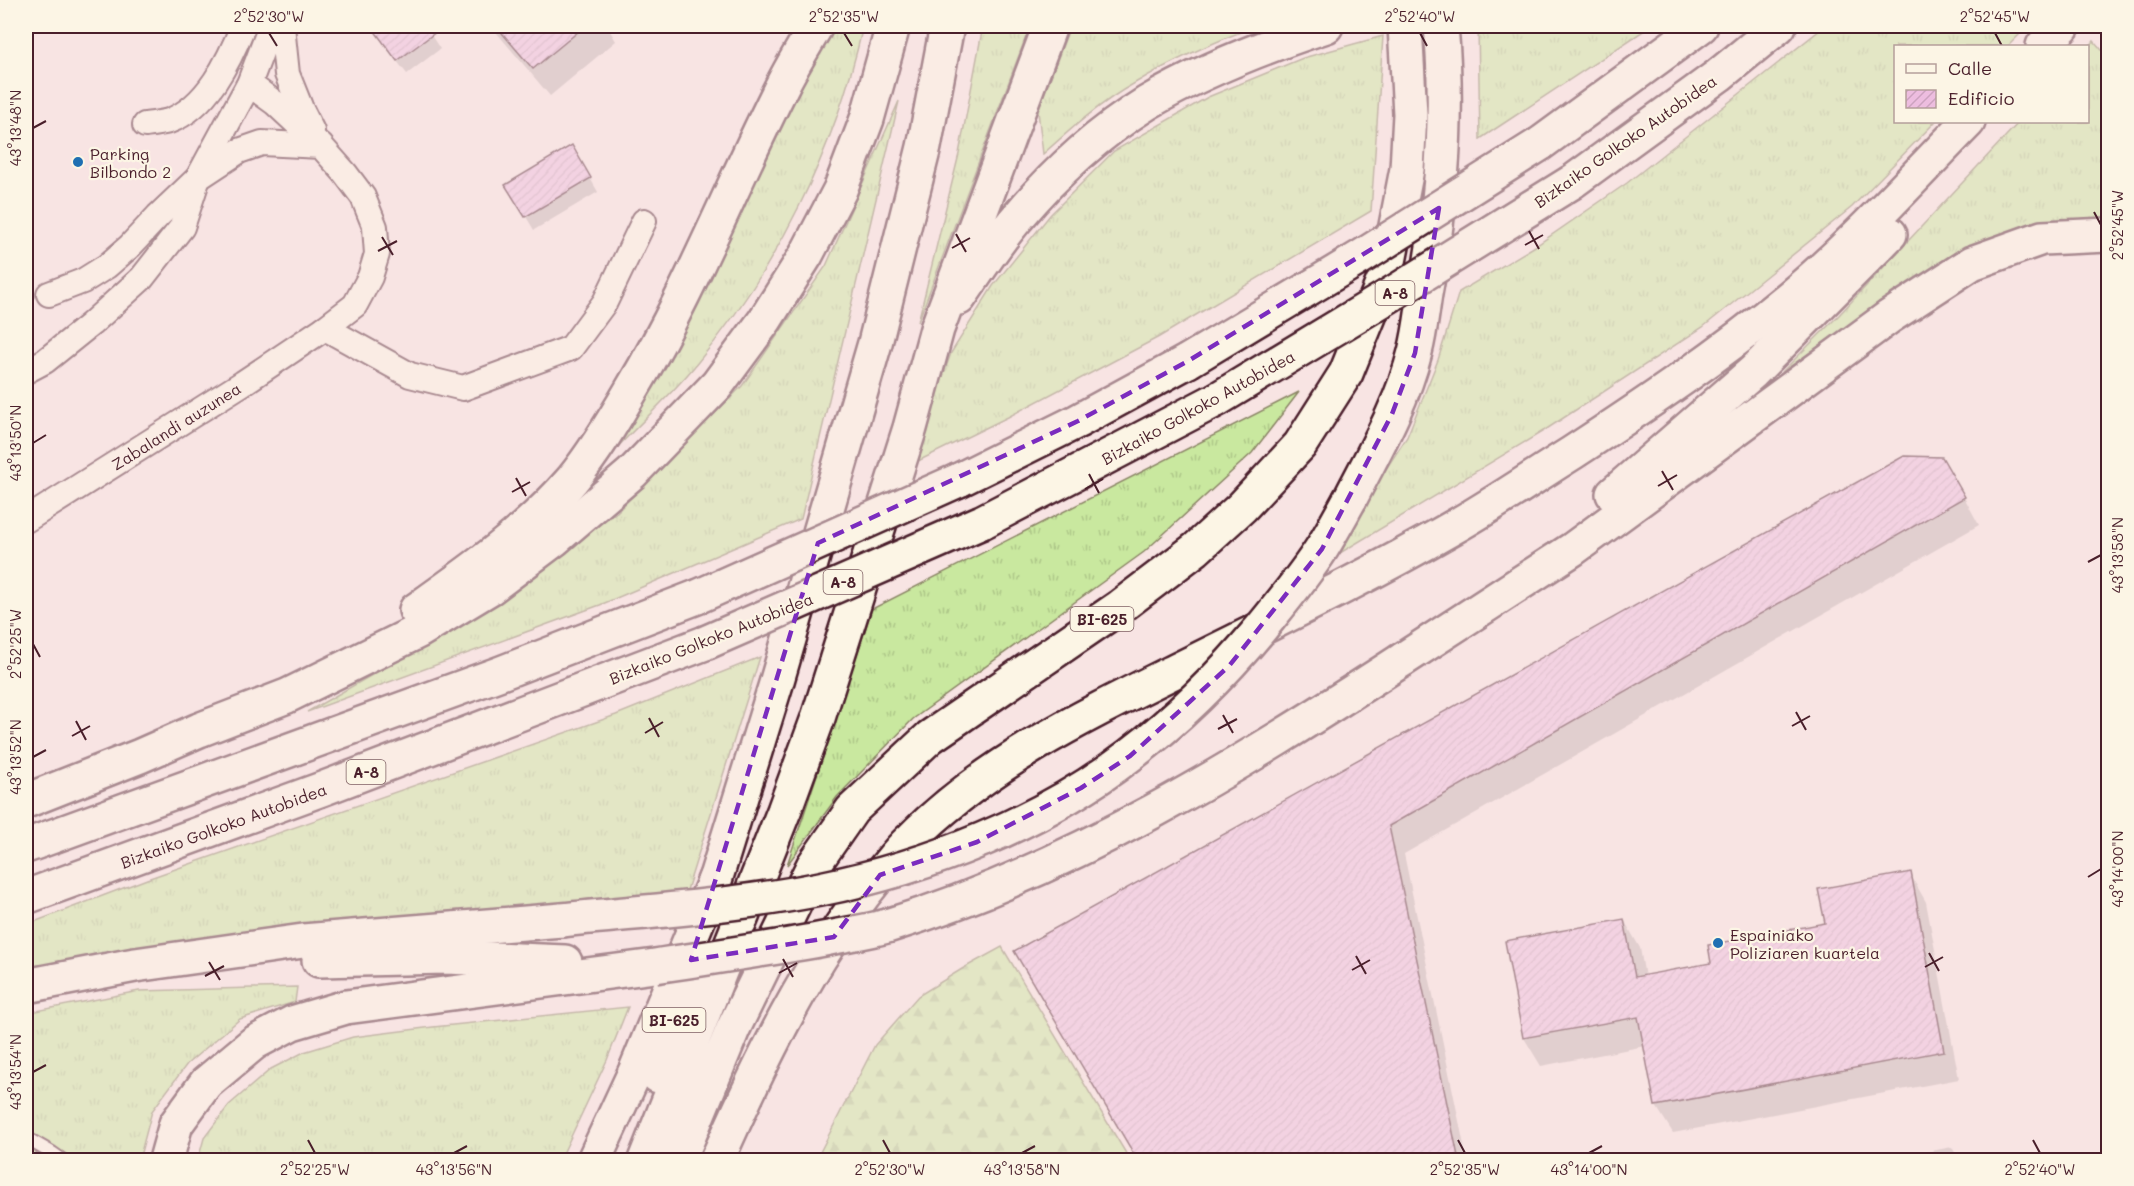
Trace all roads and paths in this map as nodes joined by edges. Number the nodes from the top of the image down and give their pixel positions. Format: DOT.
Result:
graph roads {
  1 [pos="243,26"];
  2 [pos="271,26"];
  3 [pos="282,26"];
  4 [pos="816,26"];
  5 [pos="892,26"];
  6 [pos="947,26"];
  7 [pos="1050,26"];
  8 [pos="1405,26"];
  9 [pos="1441,26"];
  10 [pos="1701,26"];
  11 [pos="1779,26"];
  12 [pos="2064,26"];
  13 [pos="1319,28"];
  14 [pos="2044,45"];
  15 [pos="2048,45"];
  16 [pos="249,84"];
  17 [pos="1967,123"];
  18 [pos="1987,123"];
  19 [pos="145,125"];
  20 [pos="321,146"];
  21 [pos="198,178"];
  22 [pos="644,221"];
  23 [pos="2109,236"];
  24 [pos="49,294"];
  25 [pos="325,328"];
  26 [pos="937,328"];
  27 [pos="26,371"];
  28 [pos="26,520"];
  29 [pos="1402,660"];
  30 [pos="199,730"];
  31 [pos="26,801"];
  32 [pos="26,846"];
  33 [pos="715,879"];
  34 [pos="26,897"];
  35 [pos="135,965"];
  36 [pos="655,966"];
  37 [pos="26,986"];
  38 [pos="26,1138"];
  39 [pos="62,1161"];
  40 [pos="166,1161"];
  41 [pos="594,1161"];
  42 [pos="633,1161"];
  43 [pos="645,1161"];
  44 [pos="679,1161"];
  45 [pos="717,1161"];
  1 -- 19 [label="street"];
  2 -- 16 [label="street"];
  3 -- 20 [label="street, Zabalandi auzunea"];
  4 -- 30 [label="main road"];
  5 -- 30 [label="main road"];
  6 -- 33 [label="main road, BI-625"];
  7 -- 26 [label="main road"];
  8 -- 44 [label="main road, BI-625"];
  9 -- 35 [label="main road, bridge"];
  10 -- 32 [label="main road, bridge"];
  11 -- 34 [label="main road, Bizkaiko Golkoko Autobidea / A-8, bridge"];
  12 -- 14 [label="main road"];
  12 -- 15 [label="main road"];
  13 -- 26 [label="main road"];
  16 -- 20 [label="street, Zabalandi auzunea"];
  16 -- 21 [label="street"];
  17 -- 45 [label="main road"];
  18 -- 29 [label="main road"];
  20 -- 21 [label="street"];
  20 -- 25 [label="street, Zabalandi auzunea"];
  21 -- 24 [label="street"];
  21 -- 27 [label="street"];
  22 -- 25 [label="street"];
  23 -- 29 [label="main road"];
  25 -- 28 [label="street, Zabalandi auzunea"];
  26 -- 43 [label="main road"];
  29 -- 36 [label="main road, bridge"];
  30 -- 31 [label="main road"];
  33 -- 41 [label="main road"];
  33 -- 42 [label="main road, BI-625"];
  35 -- 36 [label="main road"];
  35 -- 37 [label="main road"];
  36 -- 40 [label="main road"];
  38 -- 39 [label="lane"];
}
